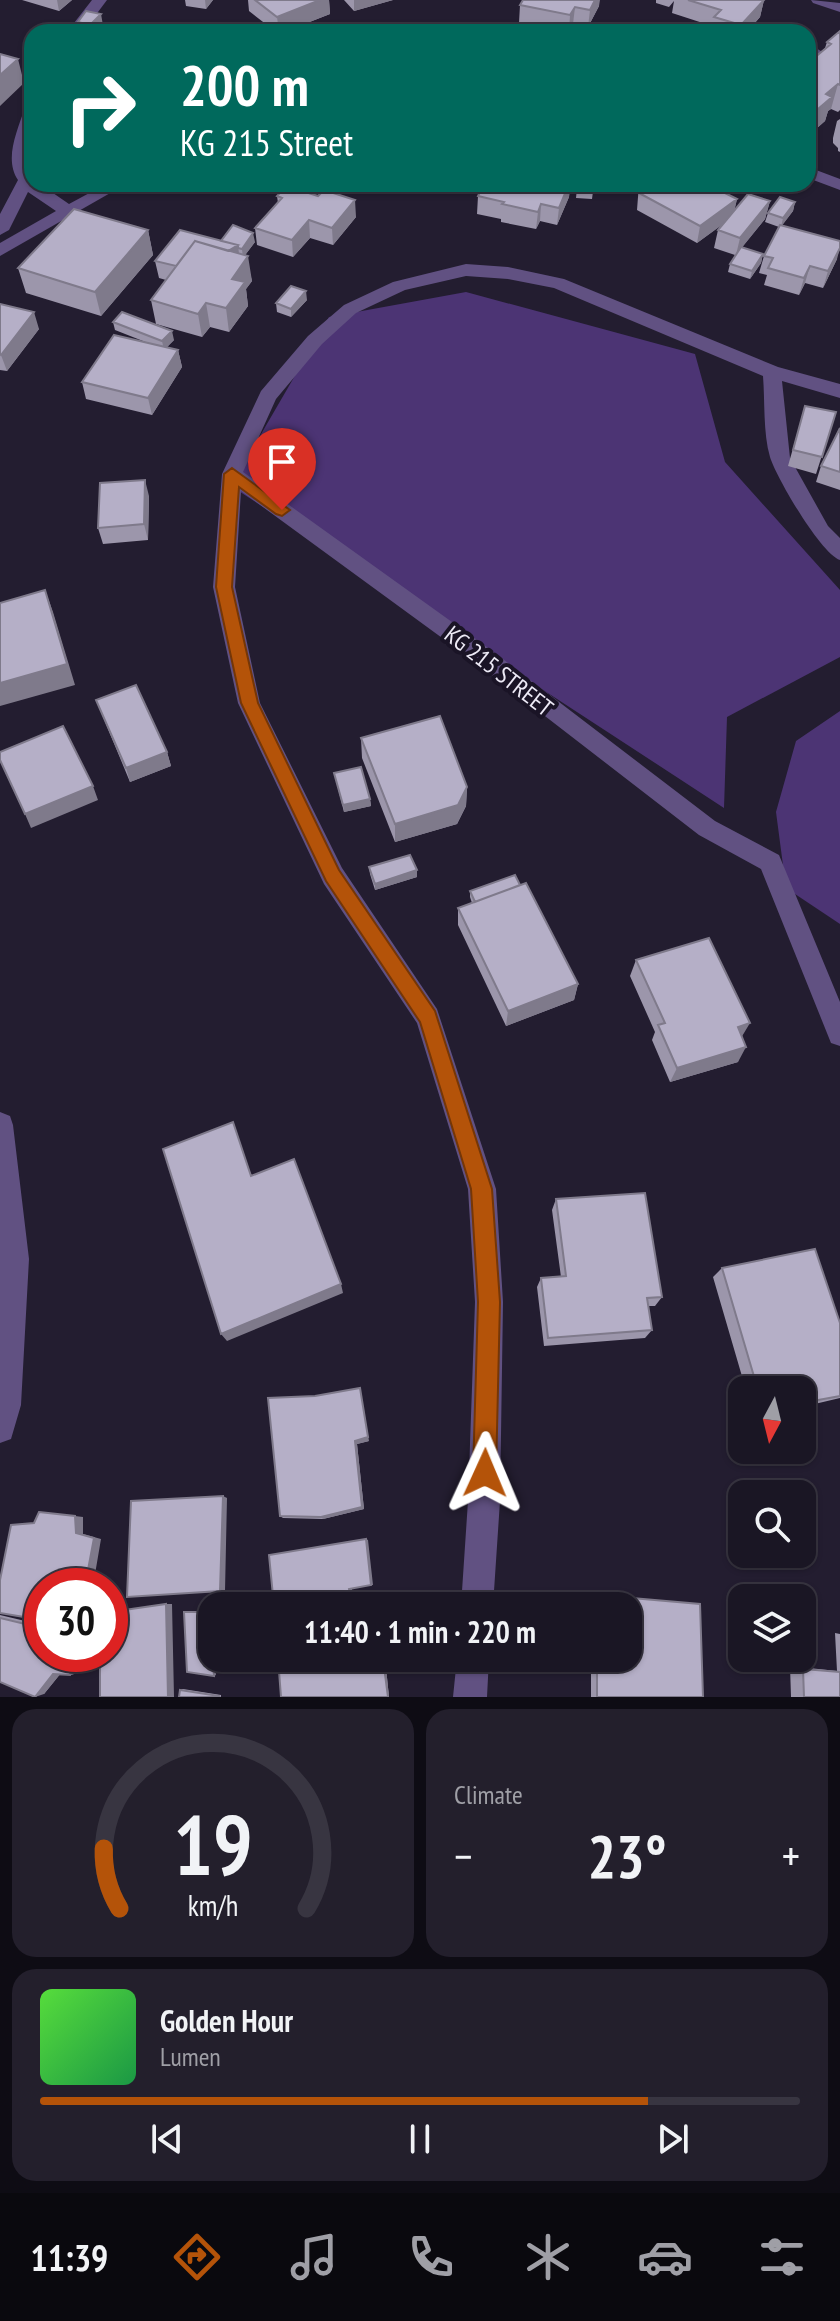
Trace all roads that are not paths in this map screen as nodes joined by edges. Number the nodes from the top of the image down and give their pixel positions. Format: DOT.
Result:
graph roads {
  1 [pos="100,0"];
  2 [pos="818,0"];
  3 [pos="840,8"];
  4 [pos="81,24"];
  5 [pos="24,136"];
  6 [pos="816,175"];
  7 [pos="24,179"];
  8 [pos="24,184"];
  9 [pos="840,185"];
  10 [pos="40,192"];
  11 [pos="104,192"];
  12 [pos="69,212"];
  13 [pos="0,230"];
  14 [pos="0,250"];
  15 [pos="772,372"];
  16 [pos="840,391"];
  17 [pos="232,474"];
  18 [pos="840,552"];
  19 [pos="840,1034"];
  20 [pos="0,1125"];
  21 [pos="2,1411"];
  22 [pos="478,1592"];
  23 [pos="472,1672"];
  24 [pos="470,1697"];
  1 -- 4 [label="street"];
  2 -- 3 [label="street"];
  5 -- 7 [label="street"];
  6 -- 9 [label="street"];
  8 -- 13 [label="street"];
  10 -- 12 [label="street"];
  11 -- 12 [label="street"];
  12 -- 14 [label="street"];
  15 -- 16 [label="street"];
  15 -- 17 [label="street"];
  15 -- 18 [label="street"];
  17 -- 19 [label="street, KG 215 STREET"];
  17 -- 22 [label="street"];
  20 -- 21 [label="street"];
  23 -- 24 [label="street"];
}
